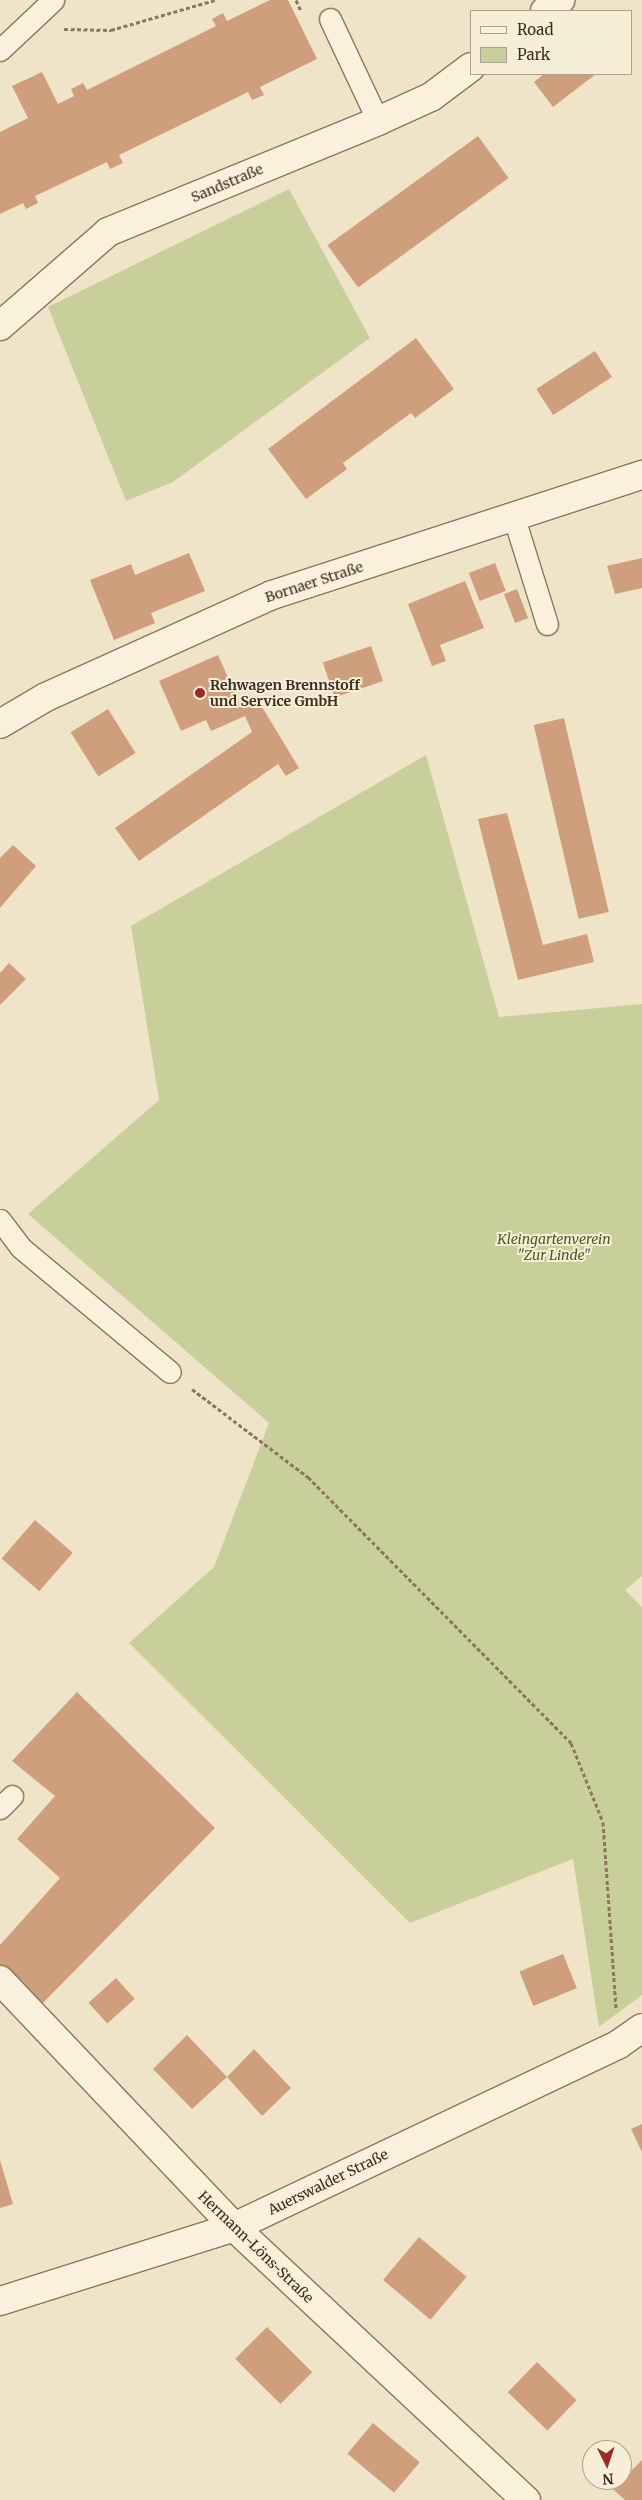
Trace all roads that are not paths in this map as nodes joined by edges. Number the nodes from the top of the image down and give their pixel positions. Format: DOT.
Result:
graph roads {
  1 [pos="53,0"];
  2 [pos="560,0"];
  3 [pos="546,10"];
  4 [pos="330,19"];
  5 [pos="0,50"];
  6 [pos="470,68"];
  7 [pos="378,121"];
  8 [pos="0,326"];
  9 [pos="642,475"];
  10 [pos="514,518"];
  11 [pos="547,624"];
  12 [pos="0,724"];
  13 [pos="0,1220"];
  14 [pos="170,1372"];
  15 [pos="0,1980"];
  16 [pos="642,2028"];
  17 [pos="234,2227"];
  18 [pos="0,2301"];
  19 [pos="526,2500"];
  1 -- 5 [label="lane"];
  2 -- 3 [label="street"];
  4 -- 7 [label="lane"];
  6 -- 7 [label="street, Sandstraße"];
  7 -- 8 [label="street, Sandstraße"];
  9 -- 10 [label="street, Bornaer Straße"];
  10 -- 11 [label="lane"];
  10 -- 12 [label="street, Bornaer Straße"];
  13 -- 14 [label="lane"];
  15 -- 17 [label="street, Hermann-Löns-Straße"];
  16 -- 17 [label="street, Auerswalder Straße"];
  17 -- 18 [label="street, Auerswalder Straße"];
  17 -- 19 [label="street, Hermann-Löns-Straße"];
}
